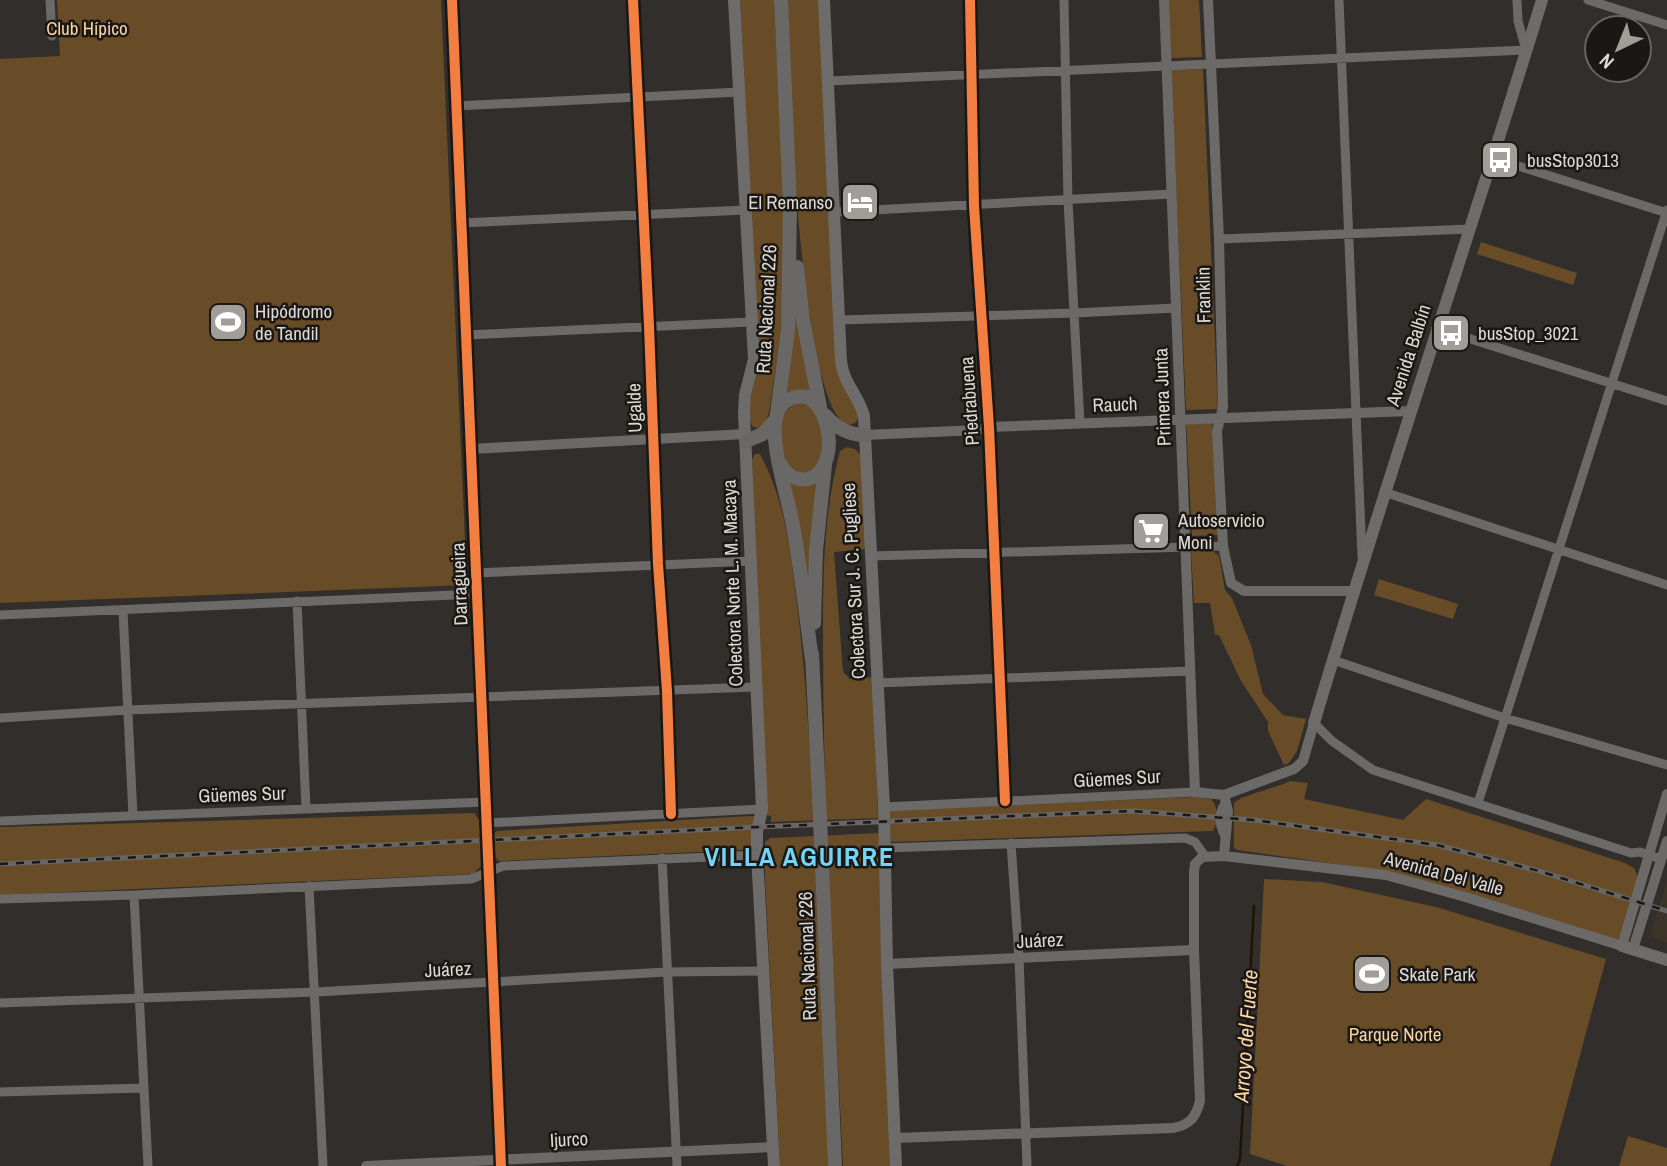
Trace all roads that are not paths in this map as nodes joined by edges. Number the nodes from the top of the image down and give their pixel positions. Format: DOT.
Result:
graph roads {
  1 [pos="50,0"];
  2 [pos="452,0"];
  3 [pos="633,0"];
  4 [pos="734,0"];
  5 [pos="781,0"];
  6 [pos="824,0"];
  7 [pos="970,0"];
  8 [pos="1064,0"];
  9 [pos="1164,0"];
  10 [pos="1208,0"];
  11 [pos="1339,0"];
  12 [pos="1517,0"];
  13 [pos="1542,0"];
  14 [pos="1588,0"];
  15 [pos="1667,25"];
  16 [pos="52,36"];
  17 [pos="1526,50"];
  18 [pos="1341,58"];
  19 [pos="1209,64"];
  20 [pos="1166,66"];
  21 [pos="1067,70"];
  22 [pos="971,75"];
  23 [pos="828,81"];
  24 [pos="740,92"];
  25 [pos="638,96"];
  26 [pos="456,106"];
  27 [pos="1493,158"];
  28 [pos="1172,194"];
  29 [pos="1068,201"];
  30 [pos="790,206"];
  31 [pos="974,206"];
  32 [pos="746,210"];
  33 [pos="835,212"];
  34 [pos="1667,212"];
  35 [pos="643,215"];
  36 [pos="461,223"];
  37 [pos="1470,229"];
  38 [pos="1349,233"];
  39 [pos="1219,239"];
  40 [pos="1175,308"];
  41 [pos="1074,313"];
  42 [pos="981,315"];
  43 [pos="839,320"];
  44 [pos="751,322"];
  45 [pos="649,326"];
  46 [pos="1436,328"];
  47 [pos="466,335"];
  48 [pos="1612,384"];
  49 [pos="1667,401"];
  50 [pos="821,409"];
  51 [pos="1410,411"];
  52 [pos="1357,413"];
  53 [pos="776,416"];
  54 [pos="1221,418"];
  55 [pos="1181,419"];
  56 [pos="1080,423"];
  57 [pos="989,426"];
  58 [pos="865,435"];
  59 [pos="746,438"];
  60 [pos="653,440"];
  61 [pos="471,449"];
  62 [pos="780,462"];
  63 [pos="825,463"];
  64 [pos="1384,492"];
  65 [pos="1184,546"];
  66 [pos="1223,546"];
  67 [pos="1559,551"];
  68 [pos="994,553"];
  69 [pos="871,556"];
  70 [pos="1363,559"];
  71 [pos="752,561"];
  72 [pos="657,565"];
  73 [pos="476,573"];
  74 [pos="1667,586"];
  75 [pos="1353,591"];
  76 [pos="477,594"];
  77 [pos="297,601"];
  78 [pos="123,611"];
  79 [pos="0,615"];
  80 [pos="812,660"];
  81 [pos="1333,660"];
  82 [pos="1190,671"];
  83 [pos="1000,677"];
  84 [pos="877,683"];
  85 [pos="755,687"];
  86 [pos="667,691"];
  87 [pos="482,698"];
  88 [pos="302,705"];
  89 [pos="128,710"];
  90 [pos="0,718"];
  91 [pos="1506,718"];
  92 [pos="1314,723"];
  93 [pos="1667,765"];
  94 [pos="1195,792"];
  95 [pos="1667,794"];
  96 [pos="1224,799"];
  97 [pos="1005,801"];
  98 [pos="486,802"];
  99 [pos="1478,803"];
  100 [pos="884,807"];
  101 [pos="306,809"];
  102 [pos="762,809"];
  103 [pos="671,814"];
  104 [pos="133,816"];
  105 [pos="0,821"];
  106 [pos="486,824"];
  107 [pos="1667,841"];
  108 [pos="1011,843"];
  109 [pos="885,848"];
  110 [pos="1631,853"];
  111 [pos="757,855"];
  112 [pos="1648,855"];
  113 [pos="1205,856"];
  114 [pos="1224,856"];
  115 [pos="662,858"];
  116 [pos="1661,859"];
  117 [pos="1644,869"];
  118 [pos="488,870"];
  119 [pos="309,886"];
  120 [pos="134,895"];
  121 [pos="0,899"];
  122 [pos="1628,948"];
  123 [pos="1194,950"];
  124 [pos="1019,958"];
  125 [pos="1667,960"];
  126 [pos="887,964"];
  127 [pos="763,971"];
  128 [pos="666,972"];
  129 [pos="493,984"];
  130 [pos="316,992"];
  131 [pos="139,999"];
  132 [pos="0,1003"];
  133 [pos="144,1088"];
  134 [pos="0,1092"];
  135 [pos="1025,1135"];
  136 [pos="895,1138"];
  137 [pos="773,1147"];
  138 [pos="676,1152"];
  139 [pos="500,1163"];
  140 [pos="148,1166"];
  141 [pos="323,1166"];
  142 [pos="366,1166"];
  143 [pos="677,1166"];
  144 [pos="774,1166"];
  145 [pos="835,1166"];
  146 [pos="896,1166"];
  147 [pos="1027,1166"];
  1 -- 16 [label="street"];
  2 -- 26 [label="street, Darragueira"];
  3 -- 25 [label="street, Ugalde"];
  4 -- 24 [label="main road, Colectora Norte L. M. Macaya"];
  5 -- 30 [label="highway, Ruta Nacional 226"];
  6 -- 23 [label="main road, Colectora Sur J. C. Pugliese"];
  7 -- 22 [label="street, Piedrabuena"];
  8 -- 21 [label="street"];
  9 -- 20 [label="street, Primera Junta"];
  10 -- 19 [label="street, Franklin"];
  11 -- 18 [label="street"];
  12 -- 17 [label="street"];
  13 -- 17 [label="main road, Avenida Balbín"];
  14 -- 15 [label="street"];
  17 -- 18 [label="street"];
  17 -- 27 [label="main road, Avenida Balbín"];
  18 -- 19 [label="street"];
  18 -- 38 [label="street"];
  19 -- 20 [label="street"];
  19 -- 39 [label="street, Franklin"];
  20 -- 21 [label="street"];
  20 -- 28 [label="street, Primera Junta"];
  21 -- 22 [label="street"];
  21 -- 29 [label="street"];
  22 -- 23 [label="street"];
  22 -- 31 [label="street, Piedrabuena"];
  23 -- 33 [label="main road, Colectora Sur J. C. Pugliese"];
  24 -- 25 [label="street"];
  24 -- 32 [label="main road, Colectora Norte L. M. Macaya"];
  25 -- 26 [label="street"];
  25 -- 35 [label="street, Ugalde"];
  26 -- 36 [label="street, Darragueira"];
  27 -- 34 [label="street"];
  27 -- 37 [label="main road, Avenida Balbín"];
  28 -- 29 [label="street"];
  28 -- 40 [label="street, Primera Junta"];
  29 -- 31 [label="street"];
  29 -- 41 [label="street"];
  30 -- 50 [label="highway, Ruta Nacional 226"];
  30 -- 53 [label="highway, Ruta Nacional 226"];
  31 -- 33 [label="street"];
  31 -- 42 [label="street, Piedrabuena"];
  32 -- 35 [label="street"];
  32 -- 44 [label="main road, Colectora Norte L. M. Macaya"];
  33 -- 43 [label="main road, Colectora Sur J. C. Pugliese"];
  34 -- 48 [label="street"];
  35 -- 36 [label="street"];
  35 -- 45 [label="street, Ugalde"];
  36 -- 47 [label="street, Darragueira"];
  37 -- 38 [label="street"];
  37 -- 46 [label="main road, Avenida Balbín"];
  38 -- 39 [label="street"];
  38 -- 52 [label="street"];
  39 -- 54 [label="street, Franklin"];
  40 -- 41 [label="street"];
  40 -- 55 [label="street, Primera Junta"];
  41 -- 42 [label="street"];
  41 -- 56 [label="street"];
  42 -- 43 [label="street"];
  42 -- 57 [label="street, Piedrabuena"];
  43 -- 58 [label="main road, Colectora Sur J. C. Pugliese"];
  44 -- 45 [label="street"];
  44 -- 59 [label="main road, Colectora Norte L. M. Macaya"];
  45 -- 47 [label="street"];
  45 -- 60 [label="street, Ugalde"];
  46 -- 48 [label="street"];
  46 -- 51 [label="main road, Avenida Balbín"];
  47 -- 61 [label="street, Darragueira"];
  48 -- 49 [label="street"];
  48 -- 67 [label="street"];
  50 -- 53 [label="highway"];
  50 -- 58 [label="highway"];
  50 -- 63 [label="highway, Ruta Nacional 226"];
  51 -- 52 [label="street, Rauch"];
  51 -- 64 [label="main road, Avenida Balbín"];
  52 -- 54 [label="street, Rauch"];
  52 -- 70 [label="street"];
  53 -- 59 [label="highway"];
  53 -- 62 [label="highway, Ruta Nacional 226"];
  54 -- 55 [label="street, Rauch"];
  54 -- 66 [label="street, Franklin"];
  55 -- 56 [label="street, Rauch"];
  55 -- 65 [label="street, Primera Junta"];
  56 -- 57 [label="street, Rauch"];
  57 -- 58 [label="street, Rauch"];
  57 -- 68 [label="street, Piedrabuena"];
  58 -- 63 [label="highway"];
  58 -- 69 [label="main road, Colectora Sur J. C. Pugliese"];
  59 -- 60 [label="street"];
  59 -- 62 [label="highway"];
  59 -- 71 [label="main road, Colectora Norte L. M. Macaya"];
  60 -- 61 [label="street"];
  60 -- 72 [label="street, Ugalde"];
  61 -- 73 [label="street, Darragueira"];
  62 -- 63 [label="highway"];
  62 -- 80 [label="highway, Ruta Nacional 226"];
  63 -- 80 [label="highway, Ruta Nacional 226"];
  64 -- 67 [label="street"];
  64 -- 70 [label="main road, Avenida Balbín"];
  65 -- 66 [label="street"];
  65 -- 68 [label="street"];
  65 -- 82 [label="street, Primera Junta"];
  66 -- 75 [label="street, Franklin"];
  67 -- 74 [label="street"];
  67 -- 91 [label="street"];
  68 -- 69 [label="street"];
  68 -- 83 [label="street, Piedrabuena"];
  69 -- 84 [label="main road, Colectora Sur J. C. Pugliese"];
  70 -- 75 [label="main road, Avenida Balbín"];
  71 -- 72 [label="street"];
  71 -- 85 [label="main road, Colectora Norte L. M. Macaya"];
  72 -- 73 [label="street"];
  72 -- 86 [label="street, Ugalde"];
  73 -- 76 [label="street, Darragueira"];
  75 -- 81 [label="main road, Avenida Balbín"];
  76 -- 77 [label="street"];
  76 -- 87 [label="street, Darragueira"];
  77 -- 78 [label="street"];
  77 -- 88 [label="street"];
  78 -- 79 [label="street"];
  78 -- 89 [label="street"];
  80 -- 145 [label="highway, Ruta Nacional 226, bridge"];
  81 -- 91 [label="street"];
  81 -- 92 [label="main road, Avenida Balbín"];
  82 -- 83 [label="street"];
  82 -- 94 [label="street, Primera Junta"];
  83 -- 84 [label="street"];
  83 -- 97 [label="street, Piedrabuena"];
  84 -- 100 [label="main road, Colectora Sur J. C. Pugliese"];
  85 -- 86 [label="street"];
  85 -- 102 [label="main road, Colectora Norte L. M. Macaya"];
  86 -- 87 [label="street"];
  86 -- 103 [label="street, Ugalde"];
  87 -- 88 [label="street"];
  87 -- 98 [label="street, Darragueira"];
  88 -- 89 [label="street"];
  88 -- 101 [label="street"];
  89 -- 90 [label="street"];
  89 -- 104 [label="street"];
  91 -- 93 [label="street"];
  91 -- 99 [label="street"];
  92 -- 96 [label="street, Güemes Sur"];
  92 -- 99 [label="street"];
  94 -- 96 [label="street, Güemes Sur"];
  94 -- 97 [label="street, Güemes Sur"];
  95 -- 112 [label="street"];
  96 -- 114 [label="street"];
  97 -- 100 [label="street, Güemes Sur"];
  98 -- 101 [label="street, Güemes Sur"];
  98 -- 106 [label="street, Darragueira"];
  99 -- 110 [label="street"];
  100 -- 109 [label="main road, Colectora Sur J. C. Pugliese"];
  101 -- 104 [label="street, Güemes Sur"];
  102 -- 103 [label="street"];
  102 -- 111 [label="main road, Colectora Norte L. M. Macaya"];
  103 -- 106 [label="street"];
  104 -- 105 [label="street, Güemes Sur"];
  106 -- 118 [label="street, Darragueira"];
  107 -- 116 [label="street"];
  108 -- 109 [label="street"];
  108 -- 113 [label="street"];
  108 -- 124 [label="street"];
  109 -- 126 [label="main road, Colectora Sur J. C. Pugliese"];
  110 -- 112 [label="street"];
  110 -- 117 [label="street"];
  111 -- 115 [label="street"];
  111 -- 127 [label="main road, Colectora Norte L. M. Macaya"];
  112 -- 116 [label="street"];
  112 -- 117 [label="street"];
  113 -- 114 [label="street, Avenida Del Valle"];
  113 -- 123 [label="street"];
  114 -- 122 [label="street, Avenida Del Valle"];
  115 -- 118 [label="street"];
  115 -- 128 [label="street"];
  116 -- 122 [label="street"];
  117 -- 122 [label="street"];
  118 -- 119 [label="street"];
  118 -- 129 [label="street, Darragueira"];
  119 -- 120 [label="street"];
  119 -- 130 [label="street"];
  120 -- 121 [label="street"];
  120 -- 131 [label="street"];
  122 -- 125 [label="main road, Avenida Del Valle"];
  123 -- 124 [label="street, Juárez"];
  123 -- 135 [label="street"];
  124 -- 126 [label="street, Juárez"];
  124 -- 135 [label="street"];
  126 -- 136 [label="main road, Colectora Sur J. C. Pugliese"];
  127 -- 128 [label="street, Juárez"];
  127 -- 137 [label="main road, Colectora Norte L. M. Macaya"];
  128 -- 129 [label="street, Juárez"];
  128 -- 138 [label="street"];
  129 -- 130 [label="street, Juárez"];
  129 -- 139 [label="street, Darragueira"];
  130 -- 131 [label="street, Juárez"];
  130 -- 141 [label="street"];
  131 -- 132 [label="street, Juárez"];
  131 -- 133 [label="street"];
  133 -- 134 [label="street"];
  133 -- 140 [label="street"];
  135 -- 136 [label="street"];
  135 -- 147 [label="street"];
  136 -- 146 [label="main road, Colectora Sur J. C. Pugliese"];
  137 -- 138 [label="street, Ijurco"];
  137 -- 144 [label="main road, Colectora Norte L. M. Macaya"];
  138 -- 139 [label="street, Ijurco"];
  138 -- 143 [label="street"];
  139 -- 142 [label="street, Ijurco"];
}
